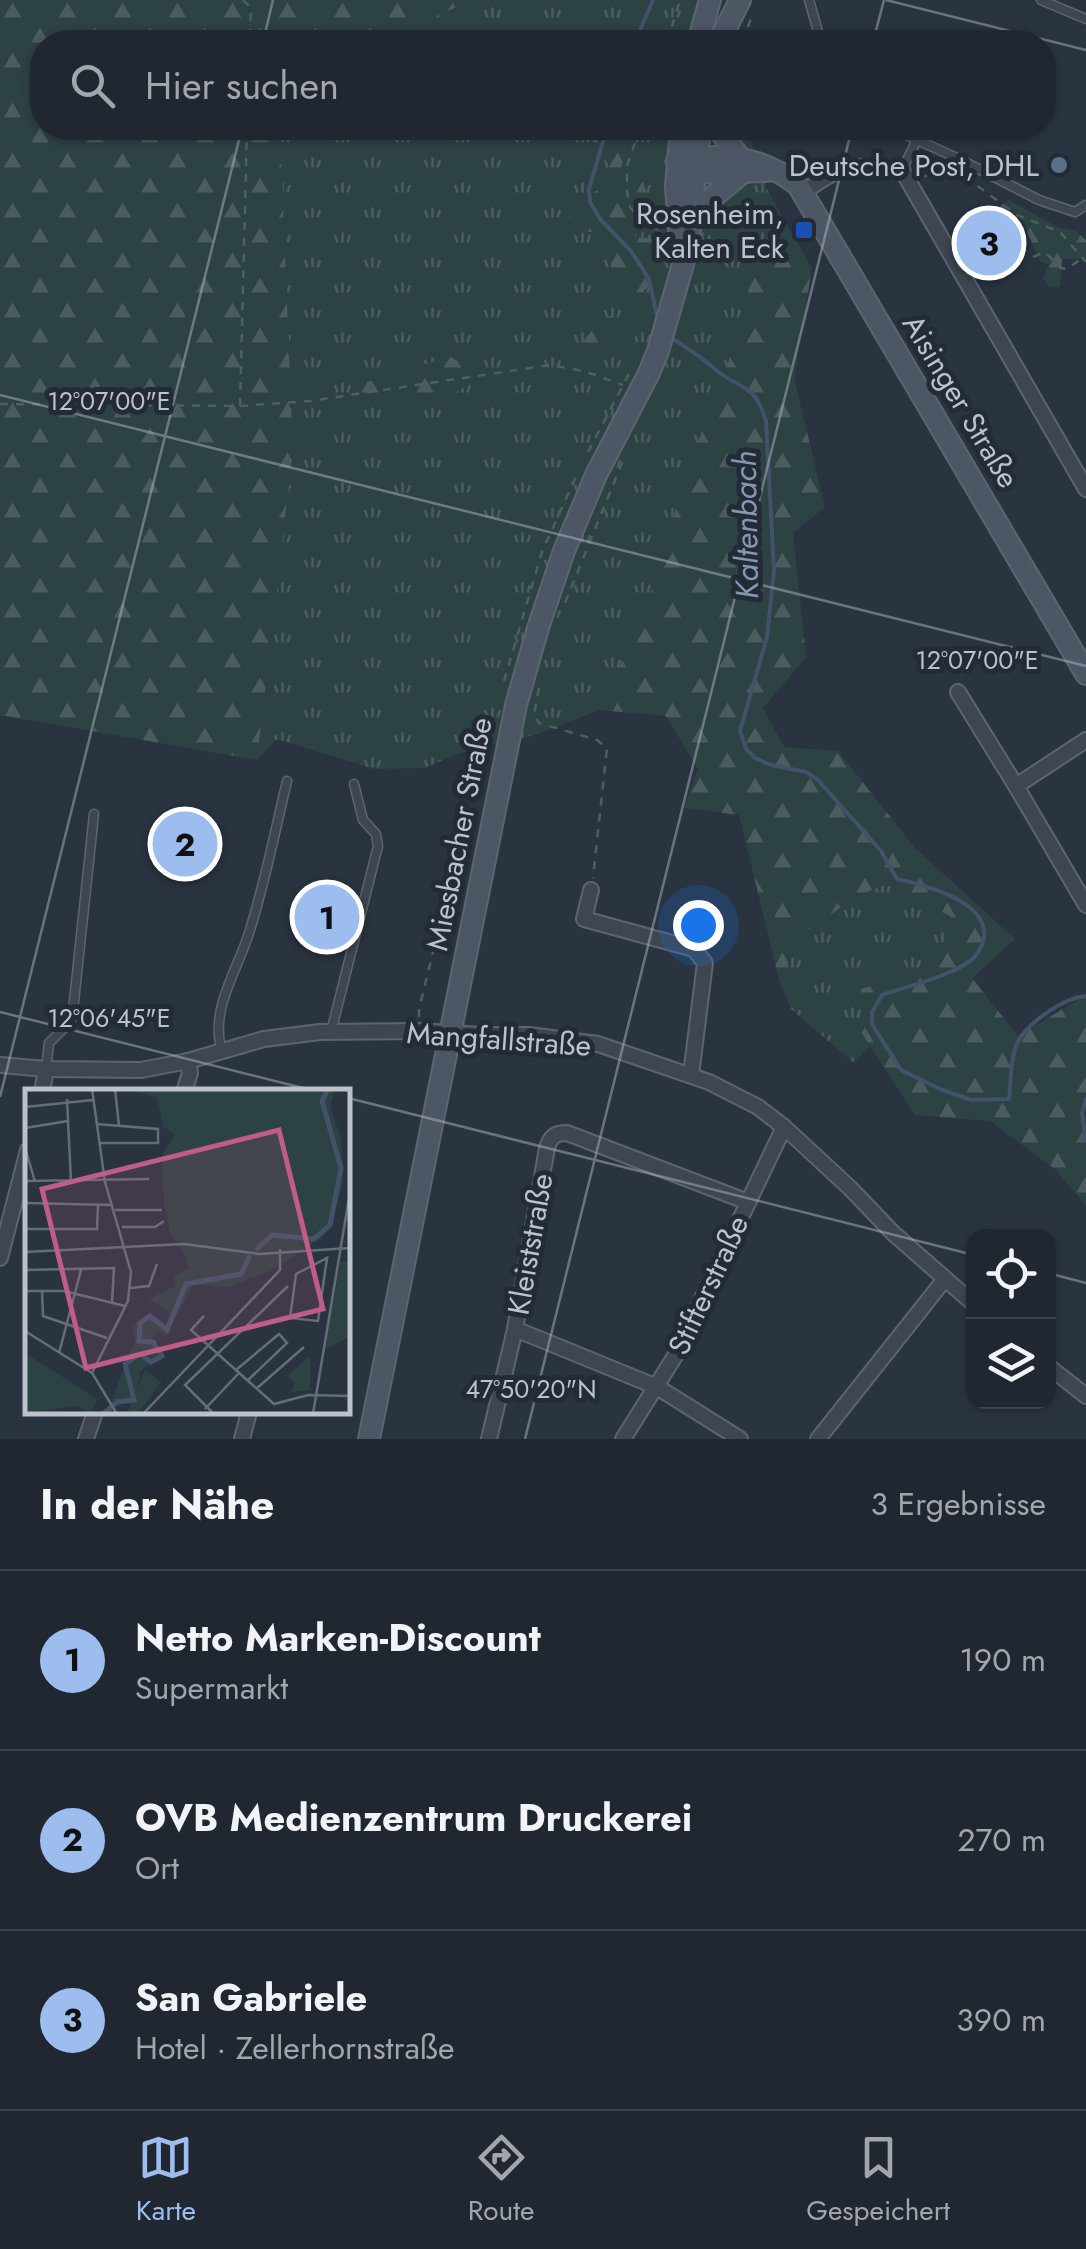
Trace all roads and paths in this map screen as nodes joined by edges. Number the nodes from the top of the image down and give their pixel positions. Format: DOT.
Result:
graph roads {
  1 [pos="243,0"];
  2 [pos="680,0"];
  3 [pos="710,0"];
  4 [pos="809,0"];
  5 [pos="1042,0"];
  6 [pos="746,7"];
  7 [pos="1086,19"];
  8 [pos="250,30"];
  9 [pos="670,30"];
  10 [pos="701,30"];
  11 [pos="728,30"];
  12 [pos="817,30"];
  13 [pos="247,140"];
  14 [pos="636,140"];
  15 [pos="683,140"];
  16 [pos="697,140"];
  17 [pos="725,140"];
  18 [pos="917,140"];
  19 [pos="690,163"];
  20 [pos="740,165"];
  21 [pos="905,175"];
  22 [pos="803,192"];
  23 [pos="1086,205"];
  24 [pos="692,221"];
  25 [pos="670,232"];
  26 [pos="1033,257"];
  27 [pos="1084,260"];
  28 [pos="682,264"];
  29 [pos="622,384"];
  30 [pos="0,404"];
  31 [pos="240,406"];
  32 [pos="625,457"];
  33 [pos="1086,489"];
  34 [pos="562,610"];
  35 [pos="1086,674"];
  36 [pos="541,682"];
  37 [pos="958,692"];
  38 [pos="1086,740"];
  39 [pos="287,780"];
  40 [pos="354,784"];
  41 [pos="1016,786"];
  42 [pos="94,814"];
  43 [pos="591,890"];
  44 [pos="1086,905"];
  45 [pos="330,1032"];
  46 [pos="450,1033"];
  47 [pos="222,1052"];
  48 [pos="188,1061"];
  49 [pos="0,1065"];
  50 [pos="46,1069"];
  51 [pos="691,1075"];
  52 [pos="43,1089"];
  53 [pos="185,1089"];
  54 [pos="784,1127"];
  55 [pos="25,1162"];
  56 [pos="748,1202"];
  57 [pos="0,1258"];
  58 [pos="945,1279"];
  59 [pos="966,1297"];
  60 [pos="516,1329"];
  61 [pos="1056,1372"];
  62 [pos="657,1387"];
  63 [pos="1086,1396"];
  64 [pos="93,1414"];
  65 [pos="248,1414"];
  66 [pos="86,1439"];
  67 [pos="242,1439"];
  68 [pos="369,1439"];
  69 [pos="489,1439"];
  70 [pos="624,1439"];
  71 [pos="740,1439"];
  72 [pos="818,1439"];
  1 -- 8 [label="path"];
  2 -- 9 [label="path"];
  3 -- 10 [label="main road"];
  4 -- 12 [label="lane"];
  5 -- 7 [label="lane"];
  6 -- 11 [label="main road"];
  13 -- 31 [label="path"];
  14 -- 25 [label="path"];
  15 -- 19 [label="main road, Miesbacher Straße"];
  16 -- 19 [label="main road, Miesbacher Straße"];
  17 -- 20 [label="main road"];
  18 -- 21 [label="lane"];
  18 -- 23 [label="lane"];
  19 -- 20 [label="main road, Aisinger Straße"];
  19 -- 24 [label="main road, Miesbacher Straße"];
  19 -- 28 [label="main road, Miesbacher Straße"];
  20 -- 22 [label="main road, Aisinger Straße"];
  20 -- 24 [label="main road"];
  21 -- 22 [label="street"];
  21 -- 27 [label="path"];
  21 -- 33 [label="street"];
  22 -- 35 [label="main road, Aisinger Straße"];
  24 -- 28 [label="main road, Miesbacher Straße"];
  26 -- 27 [label="path"];
  28 -- 46 [label="main road, Miesbacher Straße"];
  29 -- 31 [label="path"];
  30 -- 31 [label="path"];
  32 -- 34 [label="path"];
  36 -- 43 [label="path"];
  37 -- 41 [label="street"];
  38 -- 41 [label="street"];
  39 -- 47 [label="lane"];
  40 -- 45 [label="lane"];
  41 -- 44 [label="street"];
  42 -- 50 [label="lane"];
  43 -- 51 [label="street"];
  45 -- 46 [label="street, Mangfallstraße"];
  45 -- 47 [label="street, Mangfallstraße"];
  46 -- 51 [label="street, Mangfallstraße"];
  46 -- 68 [label="main road, Miesbacher Straße"];
  47 -- 48 [label="street, Mangfallstraße"];
  48 -- 50 [label="street, Mangfallstraße"];
  48 -- 53 [label="street"];
  49 -- 50 [label="street, Mangfallstraße"];
  50 -- 52 [label="street"];
  51 -- 54 [label="street, Mangfallstraße"];
  54 -- 56 [label="street, Stifterstraße"];
  54 -- 58 [label="street, Mangfallstraße"];
  55 -- 57 [label="street"];
  56 -- 60 [label="street, Kleiststraße"];
  56 -- 62 [label="street, Stifterstraße"];
  58 -- 59 [label="street, Mangfallstraße"];
  58 -- 72 [label="street"];
  60 -- 62 [label="street"];
  60 -- 69 [label="street, Kleiststraße"];
  61 -- 63 [label="street"];
  62 -- 70 [label="street, Stifterstraße"];
  62 -- 71 [label="street"];
  64 -- 66 [label="street"];
  65 -- 67 [label="street"];
}
